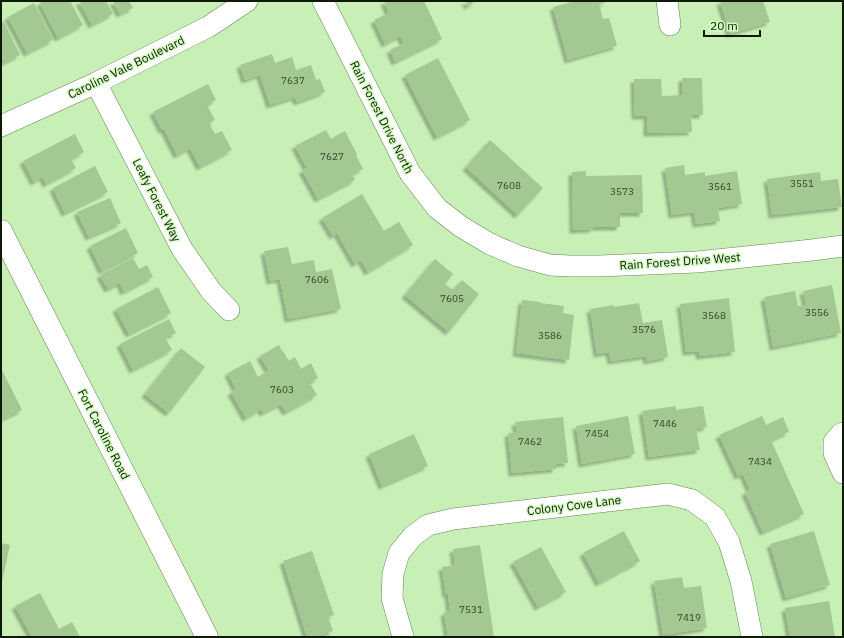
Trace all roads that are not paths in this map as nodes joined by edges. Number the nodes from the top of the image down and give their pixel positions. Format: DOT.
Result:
graph roads {
  1 [pos="247,1"];
  2 [pos="323,1"];
  3 [pos="667,1"];
  4 [pos="670,25"];
  5 [pos="96,83"];
  6 [pos="1,126"];
  7 [pos="1,231"];
  8 [pos="843,246"];
  9 [pos="518,256"];
  10 [pos="229,310"];
  11 [pos="843,433"];
  12 [pos="843,473"];
  13 [pos="207,637"];
  14 [pos="403,637"];
  15 [pos="752,637"];
  1 -- 5 [label="street, Caroline Vale Boulevard"];
  2 -- 9 [label="street, Rain Forest Drive North"];
  3 -- 4 [label="street"];
  5 -- 6 [label="street, Caroline Vale Boulevard"];
  5 -- 10 [label="street, Leafy Forest Way"];
  7 -- 13 [label="street, Fort Caroline Road"];
  8 -- 9 [label="street, Rain Forest Drive West"];
  11 -- 12 [label="street"];
  14 -- 15 [label="street, Colony Cove Lane"];
}
